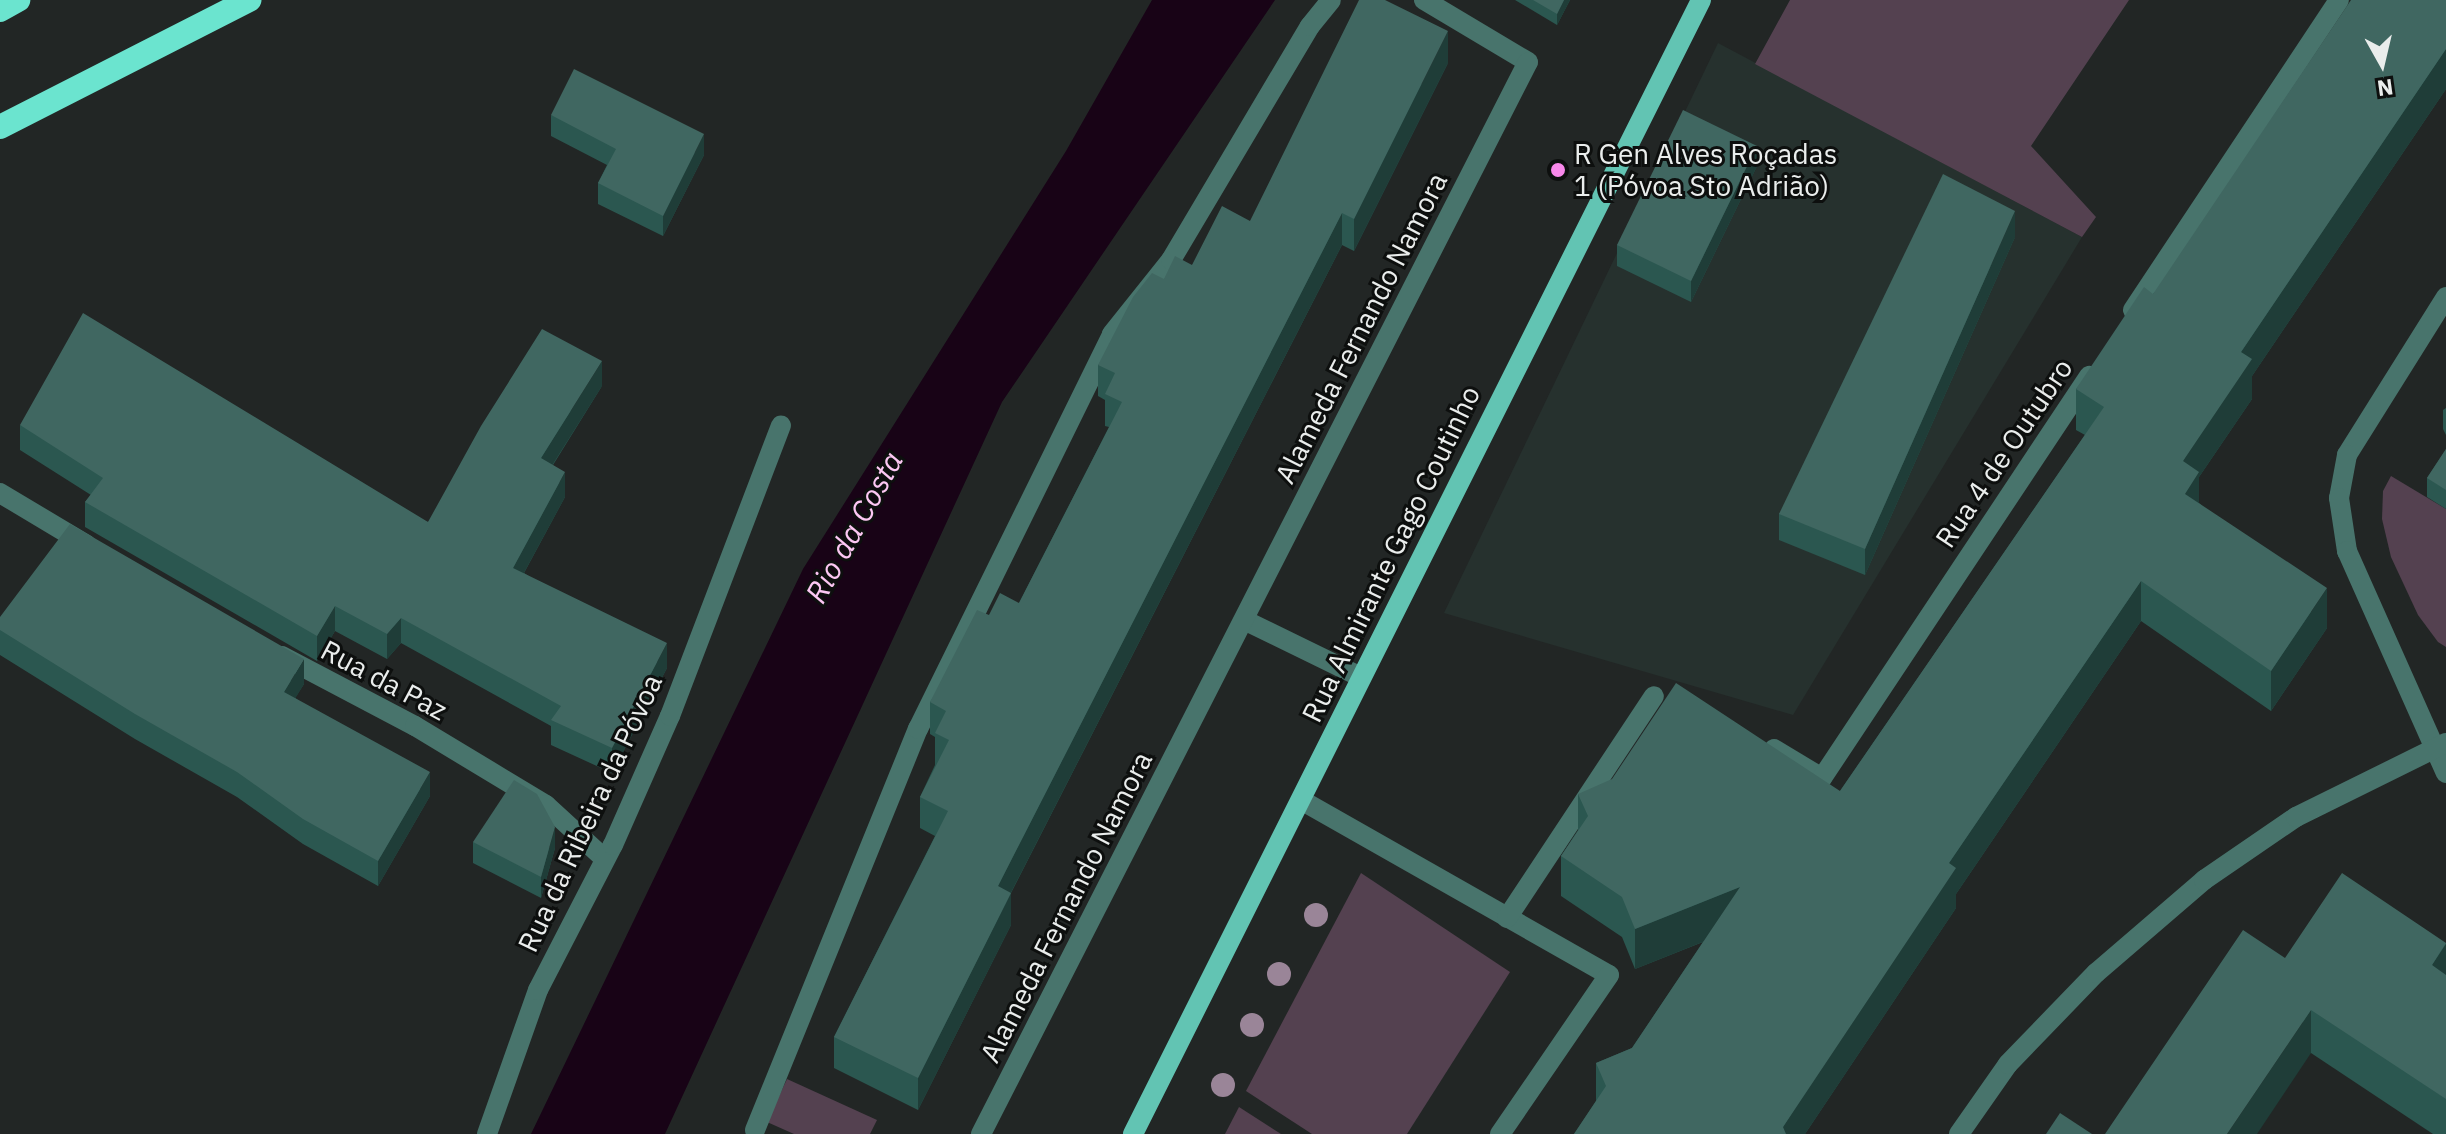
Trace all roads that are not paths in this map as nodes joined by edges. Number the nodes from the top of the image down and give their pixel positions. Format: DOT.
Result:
graph roads {
  1 [pos="18,0"];
  2 [pos="249,0"];
  3 [pos="1331,0"];
  4 [pos="1424,0"];
  5 [pos="1701,0"];
  6 [pos="2339,0"];
  7 [pos="0,10"];
  8 [pos="0,127"];
  9 [pos="2446,297"];
  10 [pos="2125,322"];
  11 [pos="2099,361"];
  12 [pos="781,426"];
  13 [pos="0,493"];
  14 [pos="99,551"];
  15 [pos="1244,620"];
  16 [pos="261,644"];
  17 [pos="1361,677"];
  18 [pos="1679,698"];
  19 [pos="1757,739"];
  20 [pos="2440,745"];
  21 [pos="2446,773"];
  22 [pos="1301,800"];
  23 [pos="605,859"];
  24 [pos="1507,918"];
  25 [pos="755,1130"];
  26 [pos="487,1134"];
  27 [pos="981,1134"];
  28 [pos="1133,1134"];
  29 [pos="1500,1134"];
  30 [pos="1959,1134"];
  1 -- 7 [label="highway"];
  2 -- 8 [label="highway"];
  3 -- 25 [label="street"];
  4 -- 15 [label="street, Alameda Fernando Namora"];
  5 -- 17 [label="main road, Rua Almirante Gago Coutinho"];
  6 -- 10 [label="street"];
  9 -- 20 [label="street"];
  11 -- 19 [label="street, Rua 4 de Outubro"];
  12 -- 23 [label="street, Rua da Ribeira da Póvoa"];
  13 -- 14 [label="street"];
  15 -- 17 [label="street"];
  15 -- 27 [label="street, Alameda Fernando Namora"];
  16 -- 23 [label="street, Rua da Paz"];
  17 -- 22 [label="main road, Rua Almirante Gago Coutinho"];
  18 -- 24 [label="street"];
  20 -- 21 [label="street"];
  20 -- 30 [label="street"];
  22 -- 24 [label="street"];
  22 -- 28 [label="main road, Rua Almirante Gago Coutinho"];
  23 -- 26 [label="street, Rua da Ribeira da Póvoa"];
  24 -- 29 [label="street"];
}
